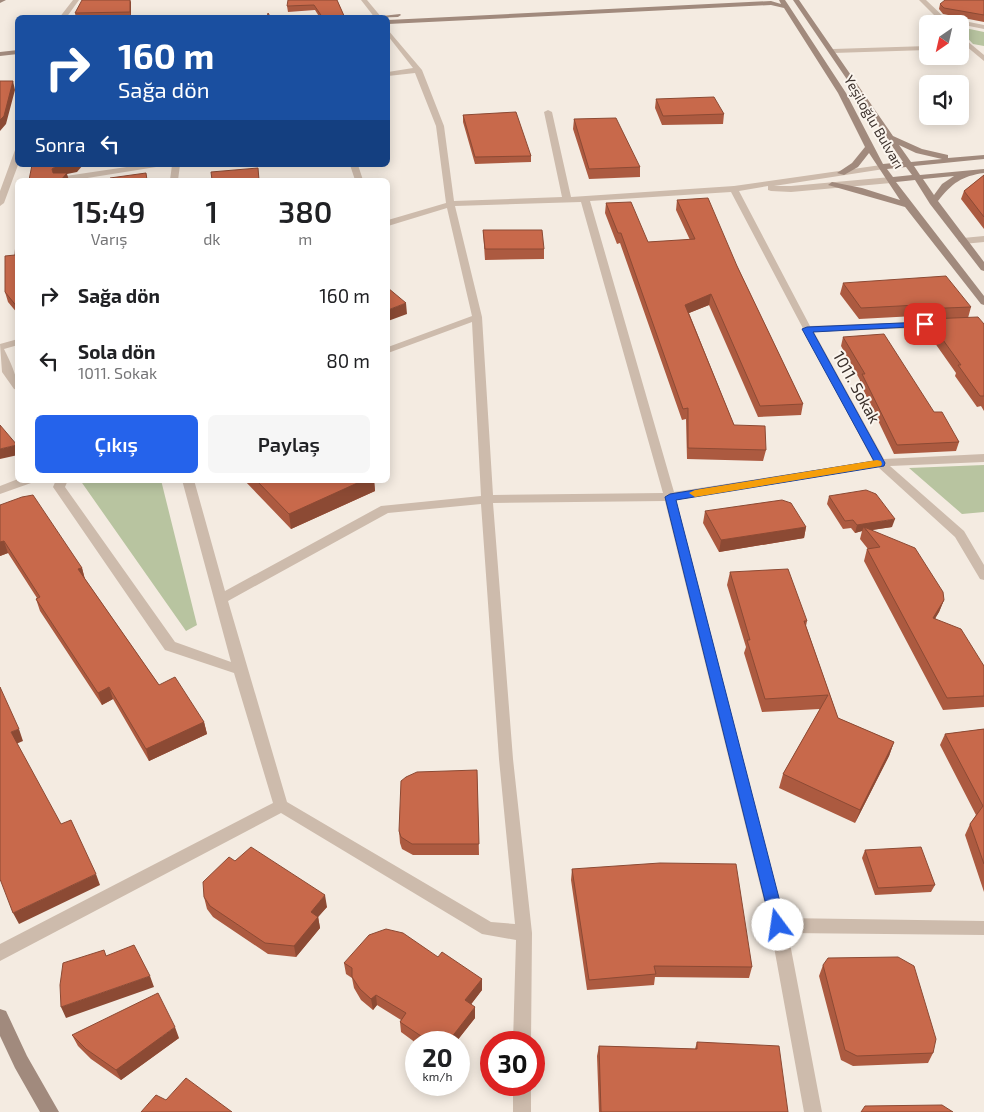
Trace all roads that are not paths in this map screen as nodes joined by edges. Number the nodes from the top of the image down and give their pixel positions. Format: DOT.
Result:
graph roads {
  1 [pos="76,0"];
  2 [pos="364,0"];
  3 [pos="688,0"];
  4 [pos="796,0"];
  5 [pos="927,1"];
  6 [pos="785,3"];
  7 [pos="64,15"];
  8 [pos="377,15"];
  9 [pos="939,15"];
  10 [pos="390,16"];
  11 [pos="390,22"];
  12 [pos="969,25"];
  13 [pos="984,27"];
  14 [pos="390,35"];
  15 [pos="971,46"];
  16 [pos="919,48"];
  17 [pos="984,49"];
  18 [pos="833,51"];
  19 [pos="15,52"];
  20 [pos="0,54"];
  21 [pos="15,59"];
  22 [pos="984,59"];
  23 [pos="0,61"];
  24 [pos="418,70"];
  25 [pos="390,74"];
  26 [pos="548,112"];
  27 [pos="889,137"];
  28 [pos="869,147"];
  29 [pos="984,157"];
  30 [pos="15,159"];
  31 [pos="965,159"];
  32 [pos="907,165"];
  33 [pos="143,167"];
  34 [pos="881,167"];
  35 [pos="984,171"];
  36 [pos="841,172"];
  37 [pos="963,174"];
  38 [pos="72,178"];
  39 [pos="917,178"];
  40 [pos="891,180"];
  41 [pos="832,185"];
  42 [pos="3,188"];
  43 [pos="747,188"];
  44 [pos="734,189"];
  45 [pos="585,199"];
  46 [pos="567,200"];
  47 [pos="933,202"];
  48 [pos="0,203"];
  49 [pos="450,204"];
  50 [pos="908,205"];
  51 [pos="390,222"];
  52 [pos="984,239"];
  53 [pos="963,241"];
  54 [pos="984,268"];
  55 [pos="984,302"];
  56 [pos="477,317"];
  57 [pos="954,323"];
  58 [pos="807,329"];
  59 [pos="15,343"];
  60 [pos="0,349"];
  61 [pos="390,349"];
  62 [pos="15,384"];
  63 [pos="984,458"];
  64 [pos="880,463"];
  65 [pos="19,483"];
  66 [pos="61,483"];
  67 [pos="189,483"];
  68 [pos="0,490"];
  69 [pos="670,497"];
  70 [pos="488,499"];
  71 [pos="984,576"];
  72 [pos="220,599"];
  73 [pos="240,670"];
  74 [pos="281,806"];
  75 [pos="778,925"];
  76 [pos="984,928"];
  77 [pos="524,933"];
  78 [pos="0,953"];
  79 [pos="0,1016"];
  80 [pos="522,1031"];
  81 [pos="522,1096"];
  82 [pos="50,1112"];
  83 [pos="522,1112"];
  84 [pos="813,1112"];
  1 -- 7 [label="street"];
  2 -- 8 [label="street"];
  3 -- 10 [label="main road"];
  4 -- 18 [label="main road, Yeşiloğlu Bulvarı"];
  5 -- 9 [label="street"];
  6 -- 11 [label="main road"];
  6 -- 28 [label="main road, Yeşiloğlu Bulvarı"];
  12 -- 13 [label="street"];
  14 -- 24 [label="street"];
  15 -- 17 [label="street"];
  15 -- 22 [label="street"];
  16 -- 18 [label="street"];
  18 -- 27 [label="main road, Yeşiloğlu Bulvarı"];
  19 -- 20 [label="main road"];
  21 -- 23 [label="main road"];
  24 -- 25 [label="street"];
  24 -- 49 [label="street"];
  26 -- 46 [label="street"];
  27 -- 31 [label="main road"];
  27 -- 32 [label="main road, Yeşiloğlu Bulvarı"];
  28 -- 34 [label="main road, Yeşiloğlu Bulvarı"];
  28 -- 36 [label="main road"];
  29 -- 31 [label="main road"];
  30 -- 42 [label="street"];
  31 -- 32 [label="main road"];
  32 -- 34 [label="main road"];
  32 -- 39 [label="main road, Yeşiloğlu Bulvarı"];
  33 -- 38 [label="street"];
  34 -- 36 [label="street"];
  34 -- 40 [label="main road, Yeşiloğlu Bulvarı"];
  35 -- 37 [label="main road"];
  36 -- 43 [label="street"];
  37 -- 39 [label="main road"];
  37 -- 47 [label="main road"];
  39 -- 40 [label="main road"];
  39 -- 47 [label="main road, Yeşiloğlu Bulvarı"];
  40 -- 41 [label="street"];
  40 -- 50 [label="main road, Yeşiloğlu Bulvarı"];
  41 -- 43 [label="street"];
  41 -- 50 [label="main road"];
  42 -- 48 [label="street"];
  43 -- 44 [label="street"];
  44 -- 45 [label="street"];
  44 -- 58 [label="street, 1011. Sokak"];
  45 -- 46 [label="street"];
  45 -- 69 [label="street"];
  46 -- 49 [label="street"];
  47 -- 53 [label="main road, Yeşiloğlu Bulvarı"];
  49 -- 51 [label="street"];
  49 -- 56 [label="street"];
  50 -- 55 [label="main road, Yeşiloğlu Bulvarı"];
  52 -- 53 [label="street"];
  53 -- 54 [label="main road, Yeşiloğlu Bulvarı"];
  56 -- 61 [label="street"];
  56 -- 70 [label="street"];
  57 -- 58 [label="street"];
  58 -- 64 [label="street, 1011. Sokak"];
  59 -- 60 [label="street"];
  60 -- 62 [label="street"];
  63 -- 64 [label="street"];
  64 -- 69 [label="street"];
  64 -- 71 [label="street, 1011. Sokak"];
  65 -- 68 [label="street"];
  66 -- 73 [label="street"];
  67 -- 72 [label="street"];
  69 -- 70 [label="street"];
  69 -- 75 [label="street"];
  70 -- 72 [label="street"];
  70 -- 77 [label="street"];
  72 -- 73 [label="street"];
  73 -- 74 [label="street"];
  74 -- 77 [label="street"];
  74 -- 78 [label="street"];
  75 -- 76 [label="street"];
  75 -- 84 [label="street"];
  77 -- 80 [label="street"];
  79 -- 82 [label="main road"];
  81 -- 83 [label="street"];
}
